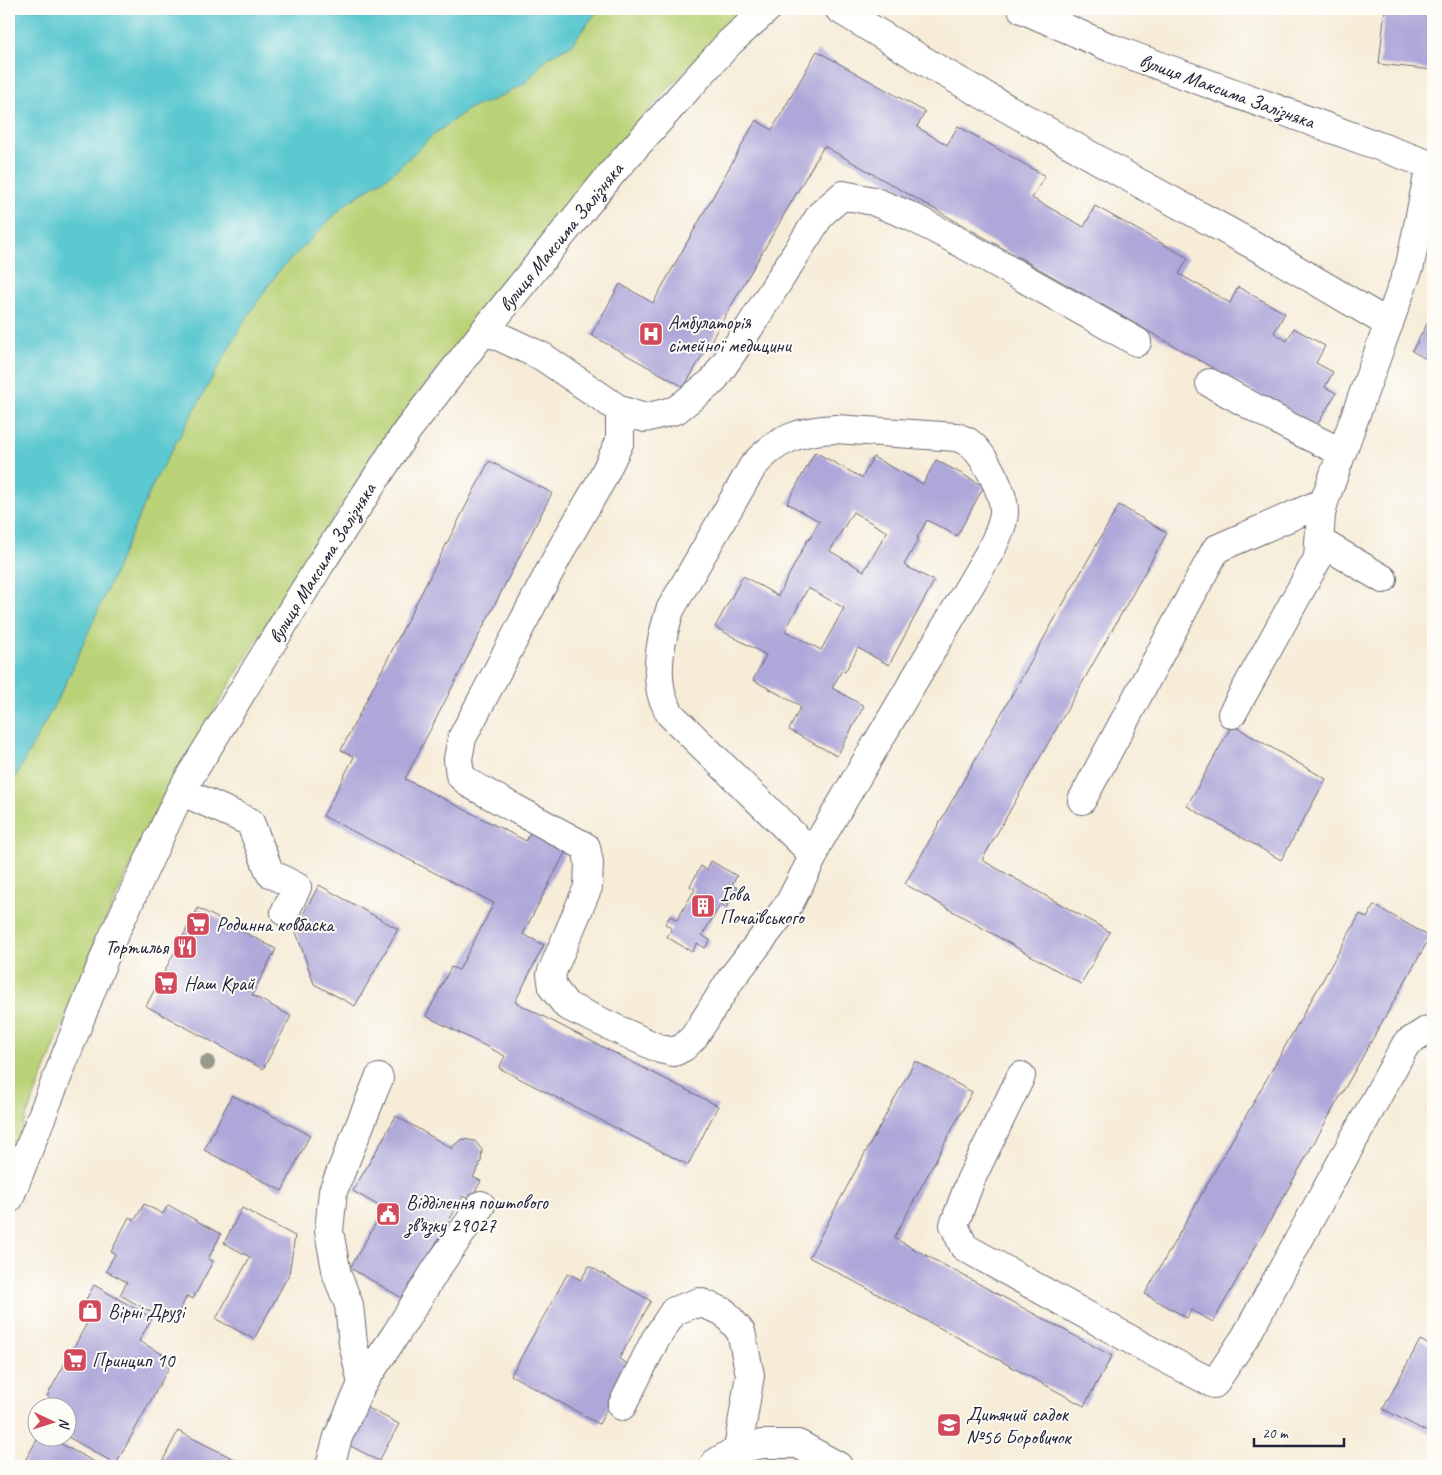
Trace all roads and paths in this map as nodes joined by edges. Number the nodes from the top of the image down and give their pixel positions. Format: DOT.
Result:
graph roads {
  1 [pos="767,9"];
  2 [pos="839,9"];
  3 [pos="1022,9"];
  4 [pos="1432,166"];
  5 [pos="1424,246"];
  6 [pos="1389,324"];
  7 [pos="485,330"];
  8 [pos="1137,342"];
  9 [pos="1210,383"];
  10 [pos="620,410"];
  11 [pos="1341,452"];
  12 [pos="1324,502"];
  13 [pos="1319,541"];
  14 [pos="1383,579"];
  15 [pos="1232,714"];
  16 [pos="181,791"];
  17 [pos="1082,800"];
  18 [pos="814,855"];
  19 [pos="285,912"];
  20 [pos="1433,1030"];
  21 [pos="1021,1076"];
  22 [pos="378,1078"];
  23 [pos="9,1199"];
  24 [pos="481,1205"];
  25 [pos="362,1384"];
  26 [pos="622,1406"];
  27 [pos="738,1449"];
  28 [pos="330,1466"];
  29 [pos="713,1466"];
  30 [pos="838,1466"];
  1 -- 7 [label="street, вулиця Максима Залізняка"];
  2 -- 6 [label="street"];
  3 -- 4 [label="street, вулиця Максима Залізняка"];
  4 -- 5 [label="street"];
  5 -- 6 [label="street"];
  6 -- 11 [label="street"];
  7 -- 10 [label="street"];
  7 -- 16 [label="street, вулиця Максима Залізняка"];
  8 -- 10 [label="street"];
  9 -- 11 [label="street"];
  10 -- 18 [label="street"];
  11 -- 12 [label="street"];
  12 -- 13 [label="street"];
  12 -- 17 [label="street"];
  13 -- 14 [label="street"];
  13 -- 15 [label="street"];
  16 -- 19 [label="street"];
  16 -- 23 [label="street, вулиця Максима Залізняка"];
  18 -- 18 [label="street"];
  20 -- 21 [label="street"];
  22 -- 25 [label="street"];
  24 -- 25 [label="street"];
  25 -- 28 [label="street"];
  26 -- 27 [label="street"];
  27 -- 29 [label="street"];
  27 -- 30 [label="street"];
}
